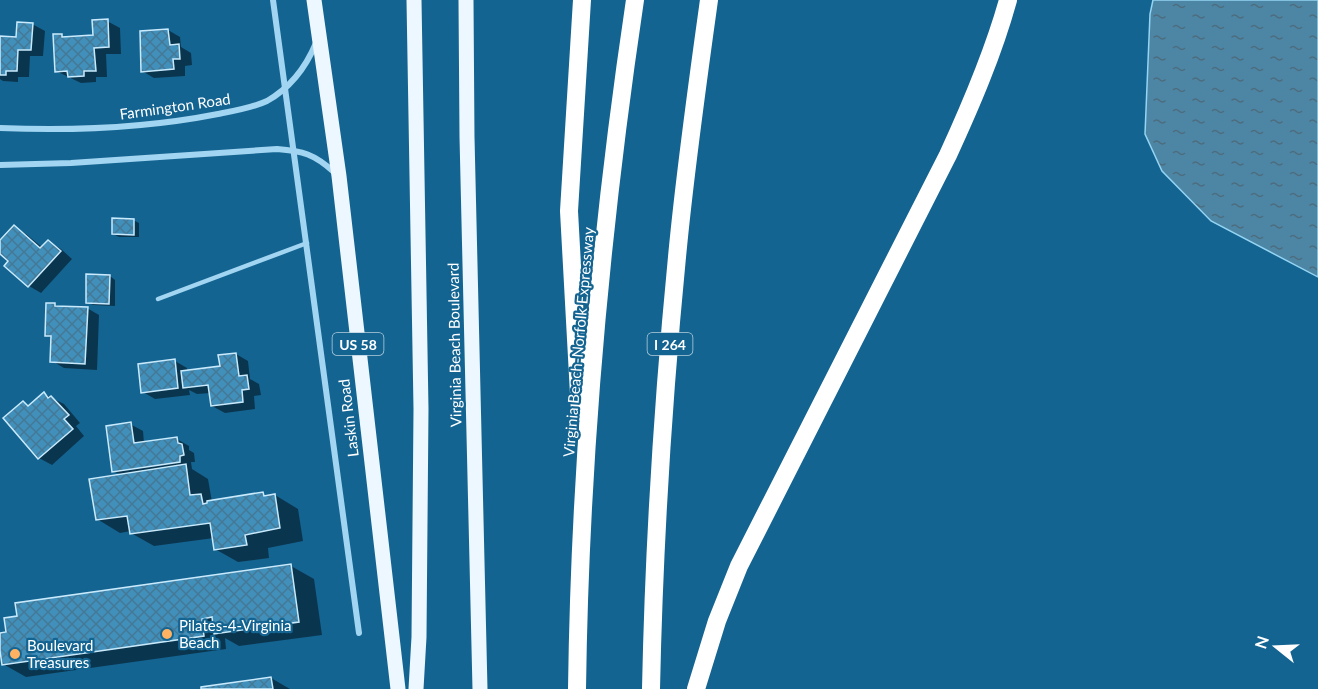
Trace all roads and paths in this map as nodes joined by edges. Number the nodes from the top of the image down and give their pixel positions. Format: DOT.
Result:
graph roads {
  1 [pos="273,0"];
  2 [pos="314,0"];
  3 [pos="414,0"];
  4 [pos="466,0"];
  5 [pos="582,0"];
  6 [pos="635,0"];
  7 [pos="709,0"];
  8 [pos="1008,0"];
  9 [pos="319,37"];
  10 [pos="286,88"];
  11 [pos="0,128"];
  12 [pos="294,151"];
  13 [pos="0,165"];
  14 [pos="339,176"];
  15 [pos="307,243"];
  16 [pos="158,299"];
  17 [pos="584,496"];
  18 [pos="359,633"];
  19 [pos="398,689"];
  20 [pos="416,689"];
  21 [pos="480,689"];
  22 [pos="577,689"];
  23 [pos="651,689"];
  24 [pos="696,689"];
  1 -- 10 [label="street, Laskin Road"];
  2 -- 9 [label="main road, Laskin Road / US 58"];
  3 -- 20 [label="main road"];
  4 -- 21 [label="main road, Virginia Beach Boulevard"];
  5 -- 17 [label="highway"];
  6 -- 17 [label="highway, Virginia Beach-Norfolk Expressway"];
  7 -- 23 [label="highway, I 264"];
  8 -- 24 [label="highway"];
  9 -- 10 [label="street, Farmington Road"];
  9 -- 14 [label="main road, Laskin Road / US 58"];
  10 -- 11 [label="street, Farmington Road"];
  10 -- 12 [label="street, Laskin Road"];
  12 -- 13 [label="street"];
  12 -- 14 [label="street"];
  12 -- 15 [label="street, Laskin Road"];
  14 -- 19 [label="main road, Laskin Road / US 58"];
  15 -- 16 [label="lane"];
  15 -- 18 [label="street, Laskin Road"];
  17 -- 22 [label="highway, Virginia Beach-Norfolk Expressway"];
}
